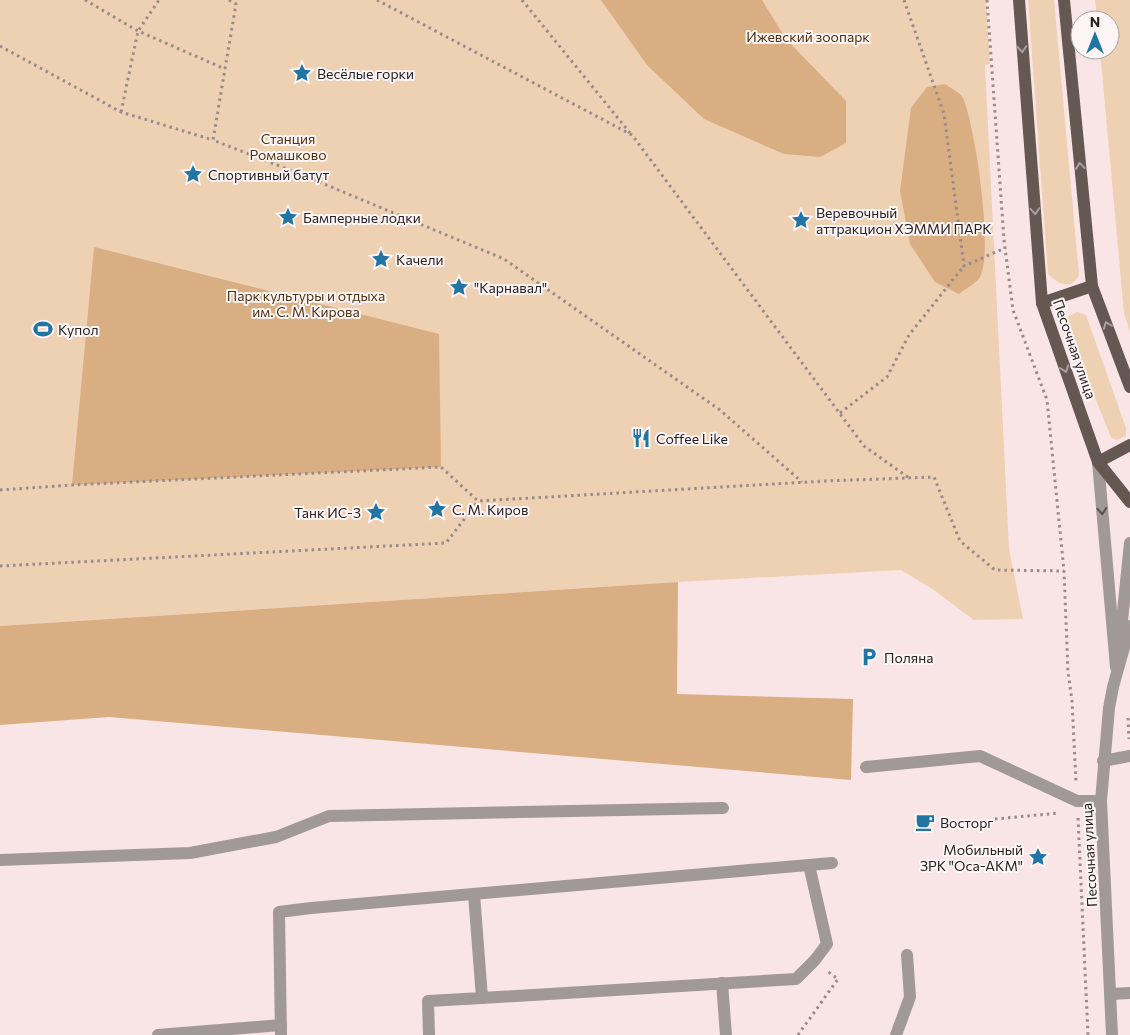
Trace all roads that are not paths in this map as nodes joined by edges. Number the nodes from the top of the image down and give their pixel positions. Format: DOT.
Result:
graph roads {
  1 [pos="1019,0"];
  2 [pos="1064,0"];
  3 [pos="1092,286"];
  4 [pos="1042,303"];
  5 [pos="1130,387"];
  6 [pos="1130,445"];
  7 [pos="1098,462"];
  8 [pos="1130,502"];
  9 [pos="1130,542"];
  10 [pos="1130,626"];
  11 [pos="1130,655"];
  12 [pos="1116,675"];
  13 [pos="1130,756"];
  14 [pos="1104,761"];
  15 [pos="866,767"];
  16 [pos="1101,801"];
  17 [pos="723,808"];
  18 [pos="0,860"];
  19 [pos="832,863"];
  20 [pos="809,865"];
  21 [pos="474,894"];
  22 [pos="907,955"];
  23 [pos="722,983"];
  24 [pos="1130,992"];
  25 [pos="1111,994"];
  26 [pos="482,998"];
  27 [pos="281,1030"];
  28 [pos="158,1035"];
  29 [pos="429,1035"];
  30 [pos="726,1035"];
  31 [pos="896,1035"];
  32 [pos="1112,1035"];
  1 -- 4 [label="main road, Песочная улица, one-way"];
  3 -- 2 [label="main road, one-way"];
  3 -- 4 [label="main road"];
  5 -- 3 [label="main road, one-way"];
  4 -- 7 [label="main road, Песочная улица, one-way"];
  6 -- 7 [label="main road"];
  7 -- 8 [label="main road"];
  7 -- 12 [label="street, Песочная улица, one-way"];
  9 -- 12 [label="street, Песочная улица"];
  10 -- 12 [label="street, Песочная улица"];
  11 -- 12 [label="street, Песочная улица"];
  12 -- 14 [label="street, Песочная улица"];
  13 -- 14 [label="street"];
  14 -- 16 [label="street, Песочная улица"];
  15 -- 16 [label="street"];
  16 -- 25 [label="street, Песочная улица"];
  17 -- 18 [label="street"];
  19 -- 20 [label="street"];
  20 -- 21 [label="street"];
  20 -- 23 [label="street"];
  21 -- 26 [label="street"];
  21 -- 27 [label="street"];
  22 -- 31 [label="street"];
  23 -- 26 [label="street"];
  23 -- 30 [label="street"];
  24 -- 25 [label="street"];
  25 -- 32 [label="street, Песочная улица"];
  26 -- 29 [label="street"];
  27 -- 28 [label="street"];
}
